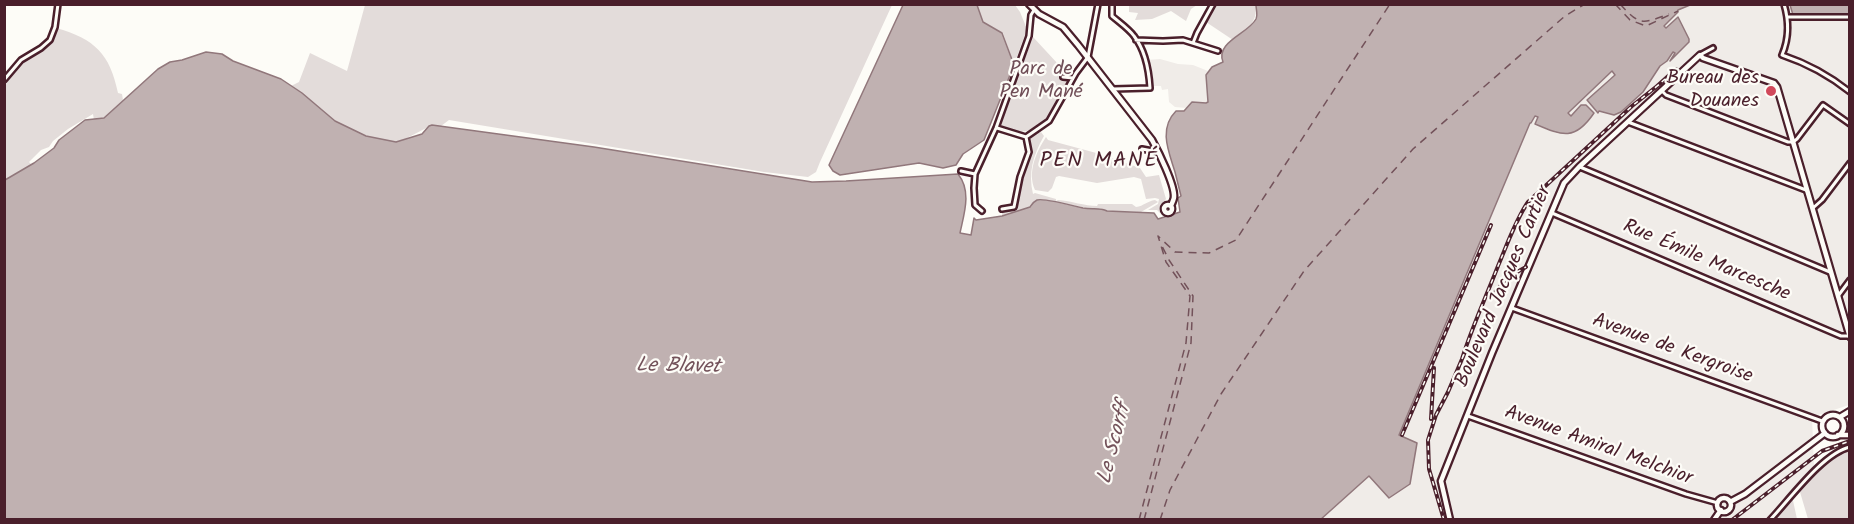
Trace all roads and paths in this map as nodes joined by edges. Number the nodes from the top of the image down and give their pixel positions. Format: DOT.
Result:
graph roads {
  1 [pos="58,4"];
  2 [pos="1029,4"];
  3 [pos="1098,4"];
  4 [pos="1112,4"];
  5 [pos="1213,4"];
  6 [pos="1784,4"];
  7 [pos="1034,9"];
  8 [pos="1787,17"];
  9 [pos="1850,17"];
  10 [pos="1137,40"];
  11 [pos="1193,43"];
  12 [pos="1713,48"];
  13 [pos="1218,51"];
  14 [pos="1700,55"];
  15 [pos="1088,57"];
  16 [pos="1063,77"];
  17 [pos="1074,78"];
  18 [pos="4,80"];
  19 [pos="1112,89"];
  20 [pos="1662,91"];
  21 [pos="1850,92"];
  22 [pos="1628,122"];
  23 [pos="1850,124"];
  24 [pos="996,128"];
  25 [pos="1026,137"];
  26 [pos="1793,142"];
  27 [pos="1142,149"];
  28 [pos="1159,152"];
  29 [pos="1850,163"];
  30 [pos="1579,167"];
  31 [pos="961,171"];
  32 [pos="975,174"];
  33 [pos="1806,190"];
  34 [pos="1171,206"];
  35 [pos="1002,209"];
  36 [pos="1812,210"];
  37 [pos="982,211"];
  38 [pos="1552,213"];
  39 [pos="1830,272"];
  40 [pos="1850,280"];
  41 [pos="1838,296"];
  42 [pos="1512,308"];
  43 [pos="1849,337"];
  44 [pos="1850,411"];
  45 [pos="1468,416"];
  46 [pos="1840,417"];
  47 [pos="1822,421"];
  48 [pos="1844,427"];
  49 [pos="1850,433"];
  50 [pos="1825,434"];
  51 [pos="1839,435"];
  52 [pos="1850,447"];
  53 [pos="1730,502"];
  54 [pos="1718,503"];
  55 [pos="1721,510"];
  56 [pos="1450,519"];
  57 [pos="1714,519"];
  58 [pos="1770,519"];
  1 -- 18 [label="street"];
  2 -- 7 [label="street"];
  3 -- 15 [label="street"];
  4 -- 10 [label="street"];
  5 -- 11 [label="street"];
  6 -- 8 [label="street"];
  7 -- 15 [label="street"];
  7 -- 24 [label="street"];
  8 -- 9 [label="street"];
  8 -- 21 [label="street"];
  10 -- 11 [label="street"];
  10 -- 19 [label="street"];
  11 -- 13 [label="street"];
  12 -- 14 [label="street"];
  14 -- 20 [label="street, Boulevard Jacques Cartier"];
  14 -- 26 [label="street"];
  15 -- 17 [label="street"];
  15 -- 19 [label="street"];
  16 -- 17 [label="street"];
  17 -- 25 [label="street"];
  19 -- 28 [label="street"];
  20 -- 22 [label="street, Boulevard Jacques Cartier"];
  20 -- 26 [label="street"];
  22 -- 30 [label="street, Boulevard Jacques Cartier"];
  22 -- 33 [label="street"];
  23 -- 26 [label="street"];
  24 -- 25 [label="street"];
  24 -- 32 [label="street"];
  25 -- 35 [label="street"];
  26 -- 33 [label="street"];
  27 -- 28 [label="street"];
  28 -- 34 [label="street"];
  29 -- 36 [label="street"];
  30 -- 38 [label="street, Boulevard Jacques Cartier"];
  30 -- 39 [label="street"];
  31 -- 32 [label="street"];
  32 -- 37 [label="street"];
  33 -- 36 [label="street"];
  36 -- 39 [label="street"];
  38 -- 42 [label="street, Boulevard Jacques Cartier"];
  38 -- 43 [label="street, Rue Émile Marcesche"];
  39 -- 41 [label="street"];
  40 -- 41 [label="street"];
  41 -- 43 [label="street"];
  42 -- 45 [label="street, Boulevard Jacques Cartier"];
  42 -- 47 [label="street, Avenue de Kergroise"];
  44 -- 46 [label="street"];
  45 -- 54 [label="street, Avenue Amiral Melchior"];
  45 -- 56 [label="street, Boulevard Jacques Cartier"];
  46 -- 47 [label="street"];
  46 -- 48 [label="street"];
  47 -- 50 [label="street"];
  48 -- 49 [label="street"];
  48 -- 51 [label="street"];
  49 -- 51 [label="street"];
  50 -- 51 [label="street"];
  50 -- 53 [label="street"];
  52 -- 58 [label="street"];
  53 -- 54 [label="street"];
  53 -- 55 [label="street"];
  54 -- 55 [label="street"];
  55 -- 57 [label="street"];
}
